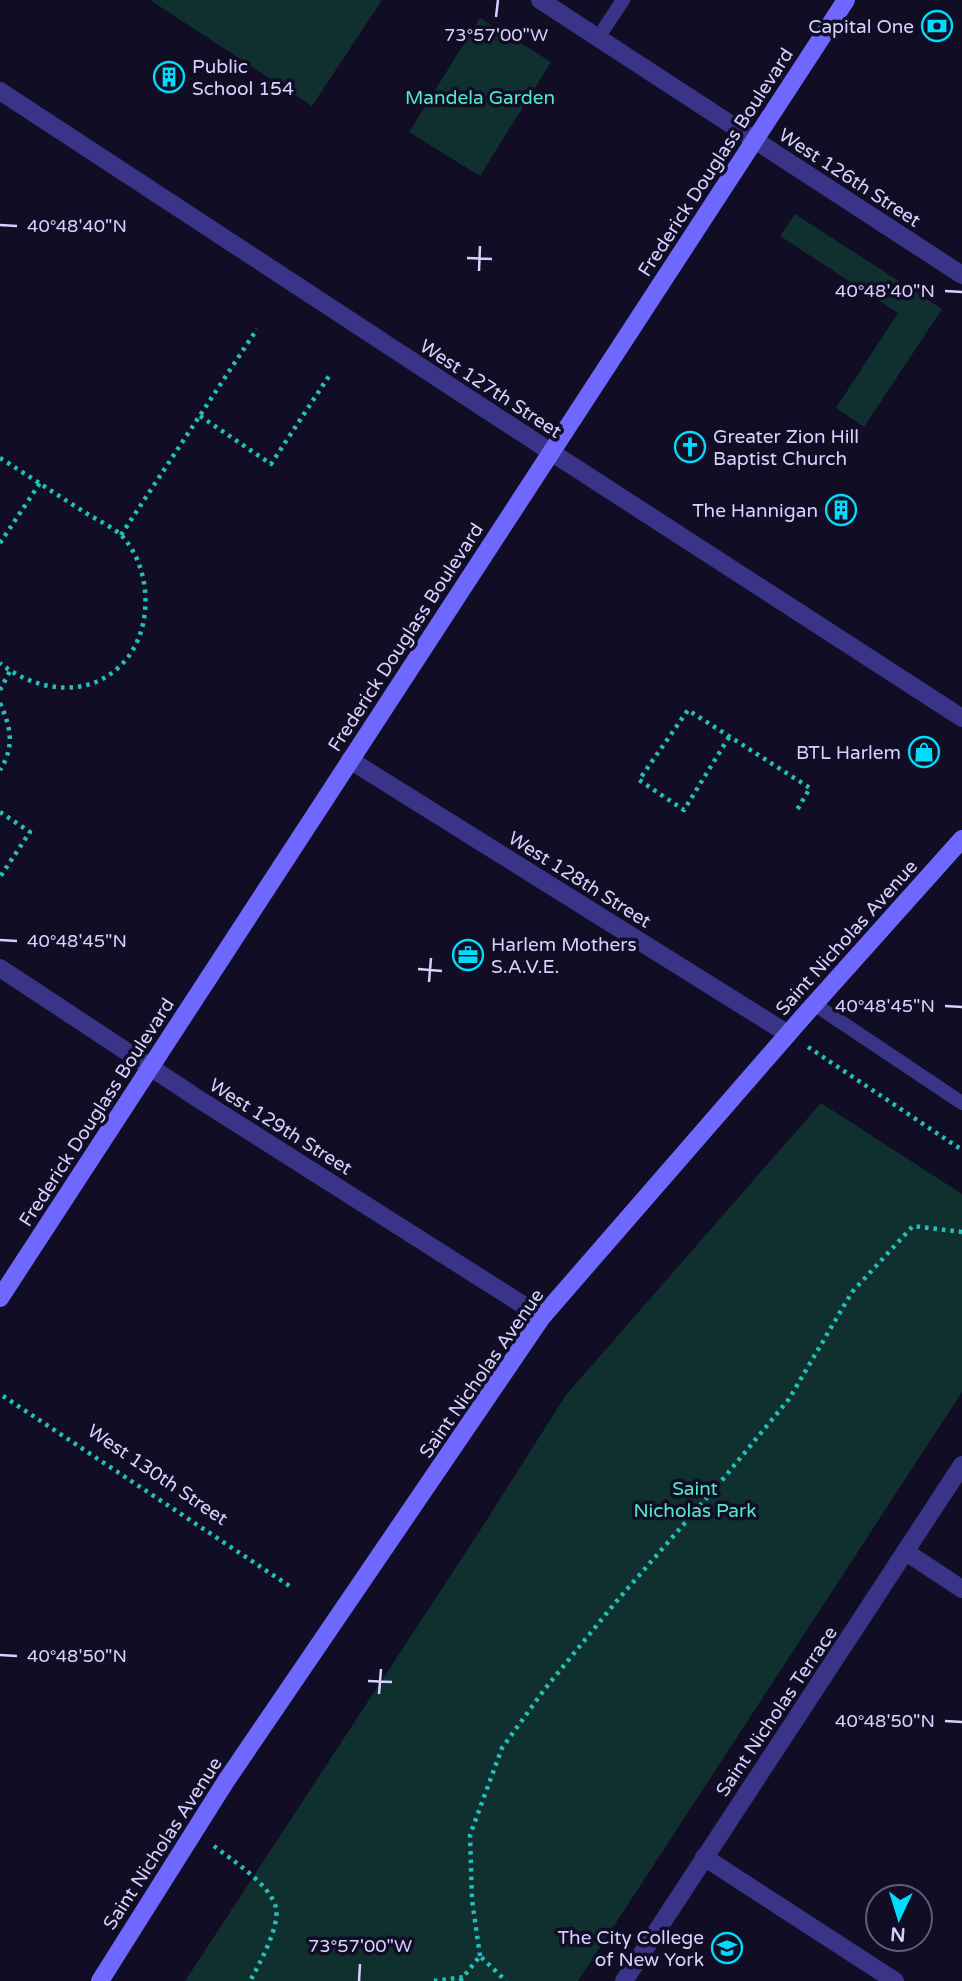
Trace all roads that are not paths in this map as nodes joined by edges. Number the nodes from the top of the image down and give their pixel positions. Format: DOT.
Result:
graph roads {
  1 [pos="540,0"];
  2 [pos="623,0"];
  3 [pos="846,0"];
  4 [pos="597,38"];
  5 [pos="0,90"];
  6 [pos="754,140"];
  7 [pos="962,275"];
  8 [pos="551,452"];
  9 [pos="962,718"];
  10 [pos="349,760"];
  11 [pos="962,839"];
  12 [pos="0,968"];
  13 [pos="814,1004"];
  14 [pos="788,1034"];
  15 [pos="150,1067"];
  16 [pos="962,1103"];
  17 [pos="0,1298"];
  18 [pos="542,1317"];
  19 [pos="962,1465"];
  20 [pos="906,1552"];
  21 [pos="962,1589"];
  22 [pos="704,1857"];
  23 [pos="100,1981"];
  24 [pos="624,1981"];
  25 [pos="895,1981"];
  1 -- 4 [label="street, West 126th Street"];
  2 -- 4 [label="lane"];
  3 -- 6 [label="main road, Frederick Douglass Boulevard"];
  4 -- 6 [label="street, West 126th Street"];
  5 -- 8 [label="street, West 127th Street"];
  6 -- 7 [label="street, West 126th Street"];
  6 -- 8 [label="main road, Frederick Douglass Boulevard"];
  8 -- 9 [label="street, West 127th Street"];
  8 -- 10 [label="main road, Frederick Douglass Boulevard"];
  10 -- 14 [label="street, West 128th Street"];
  10 -- 15 [label="main road, Frederick Douglass Boulevard"];
  11 -- 13 [label="main road, Saint Nicholas Avenue"];
  12 -- 15 [label="street, West 129th Street"];
  13 -- 14 [label="main road, Saint Nicholas Avenue"];
  13 -- 16 [label="lane"];
  14 -- 18 [label="main road, Saint Nicholas Avenue"];
  15 -- 17 [label="main road, Frederick Douglass Boulevard"];
  15 -- 18 [label="street, West 129th Street"];
  18 -- 23 [label="main road, Saint Nicholas Avenue"];
  19 -- 20 [label="street, Saint Nicholas Terrace"];
  20 -- 21 [label="street"];
  20 -- 22 [label="street, Saint Nicholas Terrace"];
  22 -- 24 [label="street, Saint Nicholas Terrace"];
  22 -- 25 [label="street"];
}
